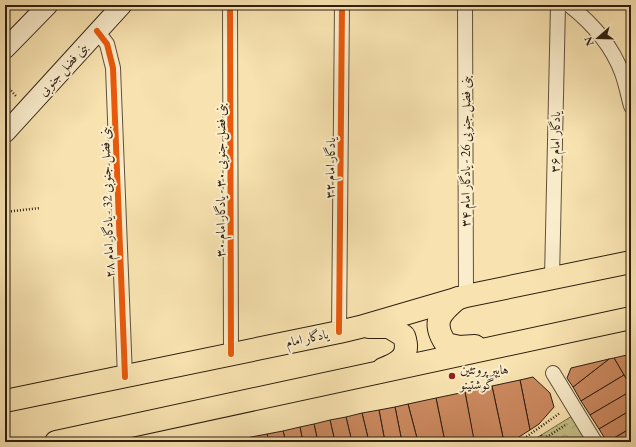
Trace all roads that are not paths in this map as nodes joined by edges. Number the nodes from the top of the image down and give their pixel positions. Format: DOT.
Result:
graph roads {
  1 [pos="48,5"];
  2 [pos="122,5"];
  3 [pos="230,5"];
  4 [pos="342,5"];
  5 [pos="465,5"];
  6 [pos="558,5"];
  7 [pos="569,5"];
  8 [pos="97,31"];
  9 [pos="5,49"];
  10 [pos="631,106"];
  11 [pos="5,133"];
  12 [pos="631,262"];
  13 [pos="552,278"];
  14 [pos="462,297"];
  15 [pos="631,318"];
  16 [pos="360,327"];
  17 [pos="339,332"];
  18 [pos="542,337"];
  19 [pos="231,354"];
  20 [pos="552,373"];
  21 [pos="367,376"];
  22 [pos="125,377"];
  23 [pos="5,401"];
  24 [pos="56,442"];
  25 [pos="595,442"];
  1 -- 9 [label="main road"];
  2 -- 8 [label="main road, بنی فضل جنوبی"];
  3 -- 19 [label="street, بنی فضل جنوبی ۳۰ - یادگار امام ۳۰"];
  4 -- 17 [label="street, یادگار امام ۳۲"];
  5 -- 14 [label="street, بنی فضل جنوبی 26 - یادگار امام ۳۴"];
  6 -- 13 [label="street, یادگار امام ۳۶"];
  7 -- 10 [label="street"];
  8 -- 11 [label="main road, بنی فضل جنوبی"];
  8 -- 22 [label="street, بنی فضل جنوبی 32 - یادگار امام ۲۸"];
  12 -- 13 [label="main road, یادگار امام"];
  13 -- 14 [label="main road, یادگار امام"];
  14 -- 16 [label="main road, یادگار امام"];
  14 -- 18 [label="main road"];
  15 -- 18 [label="main road"];
  16 -- 17 [label="main road, یادگار امام"];
  16 -- 21 [label="main road"];
  17 -- 19 [label="main road, یادگار امام"];
  18 -- 21 [label="main road"];
  19 -- 22 [label="main road, یادگار امام"];
  20 -- 25 [label="street"];
  21 -- 24 [label="main road"];
  22 -- 23 [label="main road, یادگار امام"];
}
